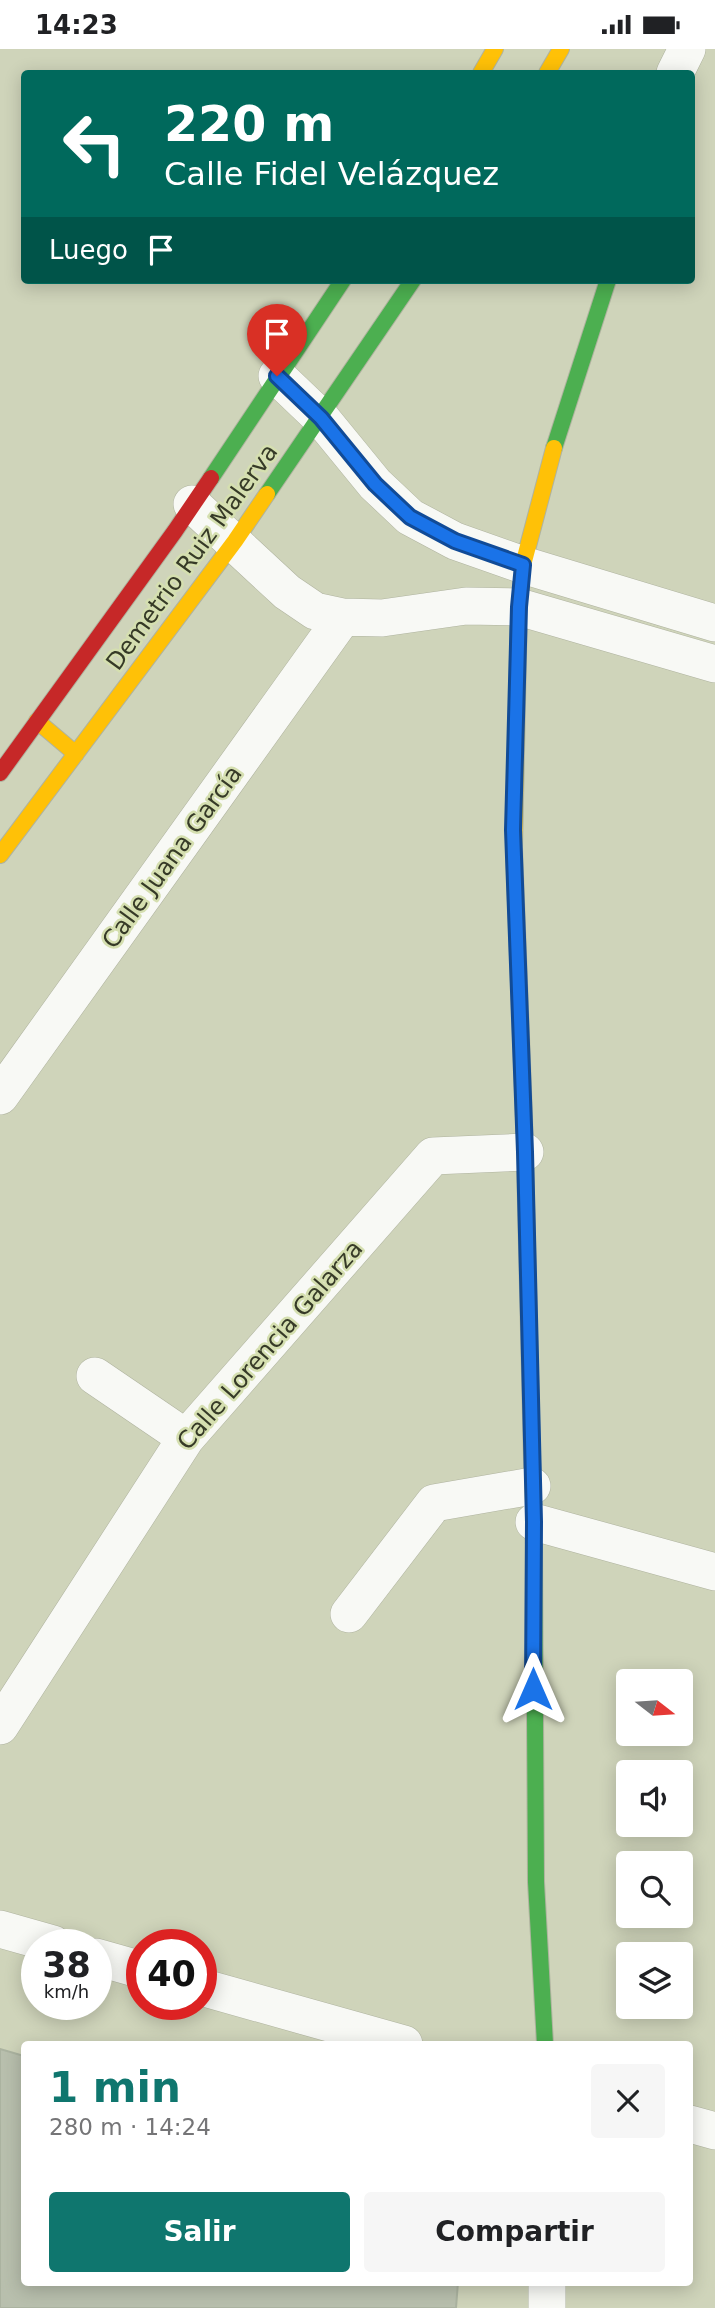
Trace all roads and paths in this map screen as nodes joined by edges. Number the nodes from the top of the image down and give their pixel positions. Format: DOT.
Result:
graph roads {
  1 [pos="495,49"];
  2 [pos="561,49"];
  3 [pos="687,49"];
  4 [pos="483,70"];
  5 [pos="549,70"];
  6 [pos="676,70"];
  7 [pos="340,284"];
  8 [pos="411,284"];
  9 [pos="607,284"];
  10 [pos="277,376"];
  11 [pos="321,418"];
  12 [pos="192,504"];
  13 [pos="235,541"];
  14 [pos="523,565"];
  15 [pos="519,607"];
  16 [pos="343,617"];
  17 [pos="715,623"];
  18 [pos="715,664"];
  19 [pos="37,721"];
  20 [pos="76,754"];
  21 [pos="0,773"];
  22 [pos="0,855"];
  23 [pos="0,1096"];
  24 [pos="525,1152"];
  25 [pos="95,1376"];
  26 [pos="186,1438"];
  27 [pos="532,1486"];
  28 [pos="534,1522"];
  29 [pos="715,1572"];
  30 [pos="349,1614"];
  31 [pos="0,1726"];
  32 [pos="0,1929"];
  33 [pos="21,1935"];
  34 [pos="217,1991"];
  35 [pos="393,2041"];
  36 [pos="545,2041"];
  37 [pos="693,2125"];
  38 [pos="715,2131"];
  39 [pos="547,2286"];
  40 [pos="547,2308"];
  1 -- 4 [label="street"];
  2 -- 5 [label="street"];
  3 -- 6 [label="street"];
  7 -- 10 [label="street, Demetrio Ruiz Malerva"];
  8 -- 11 [label="street, Demetrio Ruiz Malerva"];
  9 -- 14 [label="street"];
  10 -- 11 [label="street"];
  10 -- 12 [label="street, Demetrio Ruiz Malerva"];
  11 -- 13 [label="street, Demetrio Ruiz Malerva"];
  11 -- 14 [label="street"];
  12 -- 13 [label="street"];
  12 -- 19 [label="street, Demetrio Ruiz Malerva"];
  13 -- 16 [label="street"];
  13 -- 20 [label="street, Demetrio Ruiz Malerva"];
  14 -- 15 [label="street"];
  14 -- 17 [label="street"];
  15 -- 16 [label="street"];
  15 -- 18 [label="street"];
  15 -- 24 [label="street"];
  16 -- 23 [label="street, Calle Juana García"];
  19 -- 20 [label="street"];
  19 -- 21 [label="street, Demetrio Ruiz Malerva"];
  20 -- 22 [label="street, Demetrio Ruiz Malerva"];
  24 -- 26 [label="street, Calle Lorencia Galarza"];
  24 -- 27 [label="street"];
  25 -- 26 [label="street"];
  26 -- 31 [label="street, Calle Lorencia Galarza"];
  27 -- 28 [label="street"];
  27 -- 30 [label="street"];
  28 -- 29 [label="street"];
  28 -- 36 [label="street"];
  32 -- 33 [label="street"];
  34 -- 35 [label="street"];
  37 -- 38 [label="street"];
  39 -- 40 [label="street"];
}
